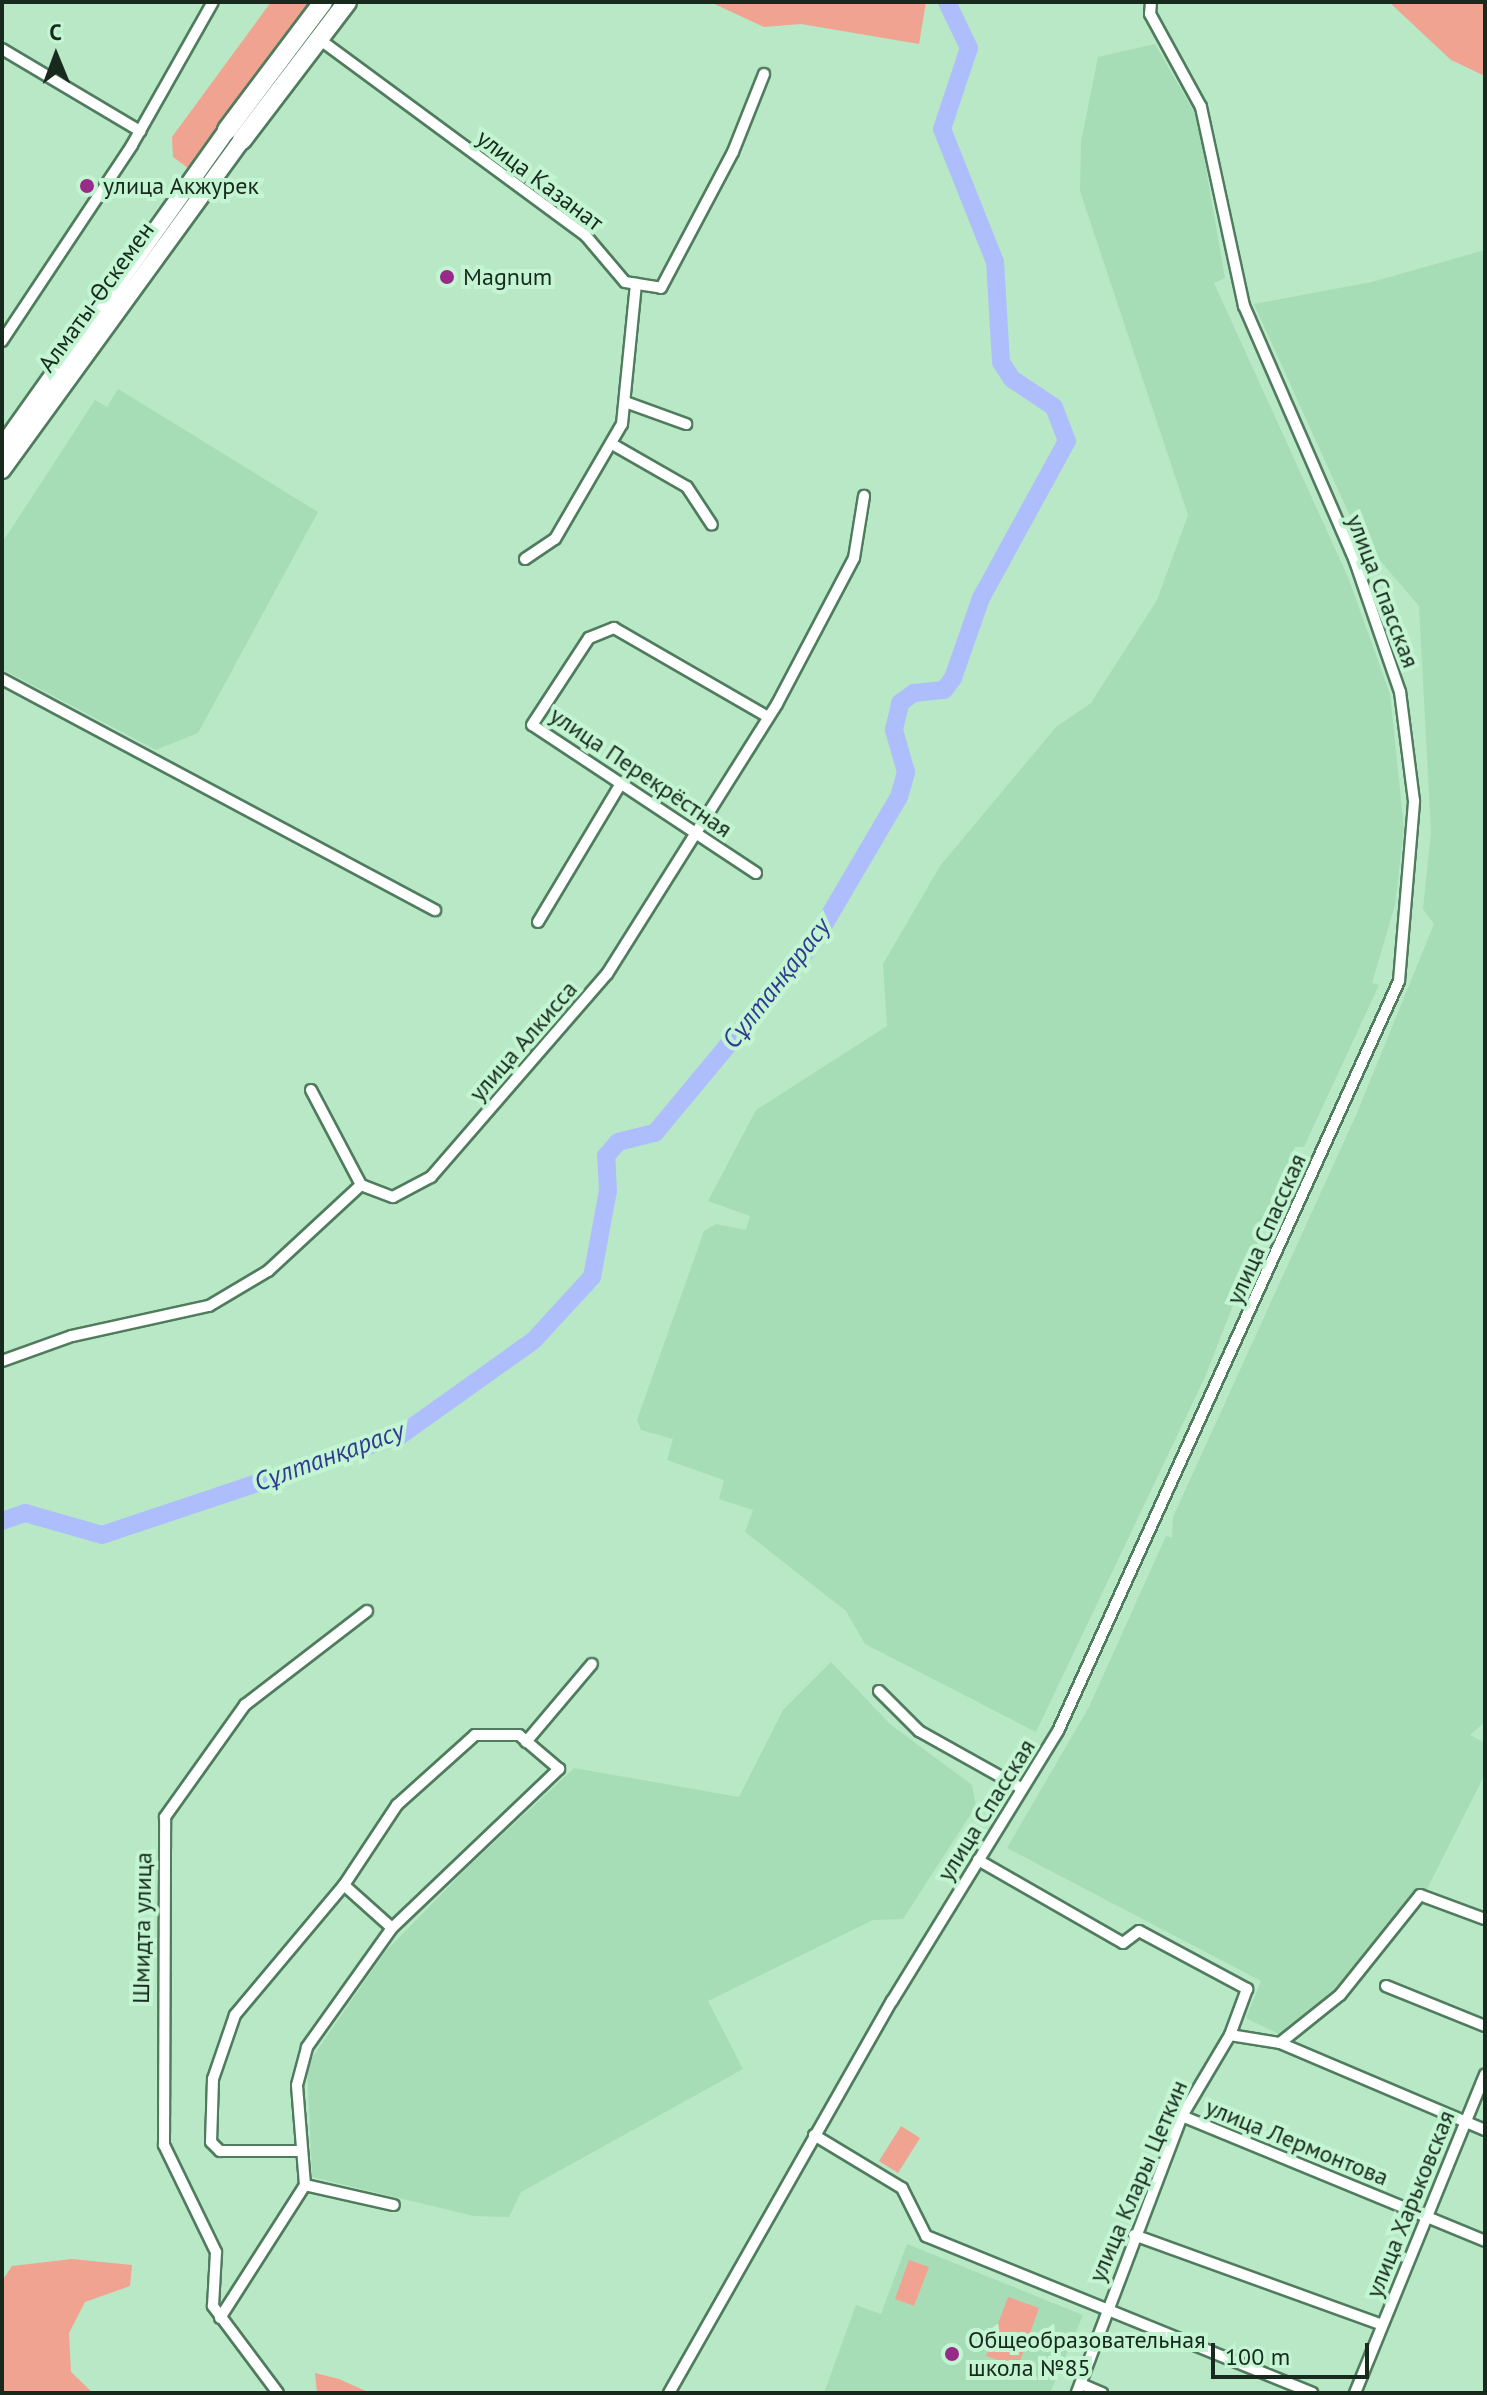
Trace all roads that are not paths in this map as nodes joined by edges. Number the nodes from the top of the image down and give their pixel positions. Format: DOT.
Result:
graph roads {
  1 [pos="213,2"];
  2 [pos="323,2"];
  3 [pos="347,2"];
  4 [pos="1151,2"];
  5 [pos="319,39"];
  6 [pos="2,49"];
  7 [pos="764,74"];
  8 [pos="140,131"];
  9 [pos="235,135"];
  10 [pos="636,284"];
  11 [pos="2,341"];
  12 [pos="628,403"];
  13 [pos="686,424"];
  14 [pos="612,444"];
  15 [pos="2,447"];
  16 [pos="2,470"];
  17 [pos="864,496"];
  18 [pos="712,525"];
  19 [pos="525,559"];
  20 [pos="2,679"];
  21 [pos="768,717"];
  22 [pos="620,785"];
  23 [pos="694,836"];
  24 [pos="756,873"];
  25 [pos="435,910"];
  26 [pos="538,922"];
  27 [pos="311,1090"];
  28 [pos="361,1185"];
  29 [pos="2,1361"];
  30 [pos="367,1611"];
  31 [pos="592,1664"];
  32 [pos="879,1691"];
  33 [pos="526,1742"];
  34 [pos="1021,1788"];
  35 [pos="978,1860"];
  36 [pos="344,1885"];
  37 [pos="1485,1919"];
  38 [pos="392,1928"];
  39 [pos="1386,1986"];
  40 [pos="1485,2026"];
  41 [pos="1230,2035"];
  42 [pos="1280,2043"];
  43 [pos="1485,2074"];
  44 [pos="1182,2116"];
  45 [pos="1465,2122"];
  46 [pos="1485,2130"];
  47 [pos="814,2135"];
  48 [pos="300,2151"];
  49 [pos="305,2185"];
  50 [pos="394,2205"];
  51 [pos="1425,2216"];
  52 [pos="1134,2235"];
  53 [pos="1485,2241"];
  54 [pos="1107,2308"];
  55 [pos="220,2318"];
  56 [pos="1382,2325"];
  57 [pos="1079,2388"];
  58 [pos="278,2393"];
  59 [pos="669,2393"];
  60 [pos="1102,2393"];
  61 [pos="1312,2393"];
  62 [pos="1355,2393"];
  1 -- 8 [label="street"];
  2 -- 9 [label="highway, Алматы-Өскемен"];
  3 -- 5 [label="highway, Алматы-Өскемен"];
  4 -- 34 [label="street, улица Спасская"];
  5 -- 9 [label="highway, Алматы-Өскемен"];
  5 -- 10 [label="street, улица Казанат"];
  6 -- 8 [label="street"];
  7 -- 10 [label="street"];
  8 -- 11 [label="street"];
  9 -- 15 [label="main road, Алматы-Өскемен"];
  9 -- 16 [label="main road, Алматы-Өскемен"];
  10 -- 12 [label="street"];
  12 -- 13 [label="street"];
  12 -- 14 [label="street"];
  14 -- 18 [label="street"];
  14 -- 19 [label="street"];
  17 -- 21 [label="street, улица Алкисса"];
  20 -- 25 [label="street"];
  21 -- 22 [label="street, улица Перекрёстная"];
  21 -- 23 [label="street, улица Алкисса"];
  22 -- 23 [label="street, улица Перекрёстная"];
  22 -- 26 [label="street"];
  23 -- 24 [label="street, улица Перекрёстная"];
  23 -- 28 [label="street, улица Алкисса"];
  27 -- 28 [label="street"];
  28 -- 29 [label="street"];
  30 -- 55 [label="street, Шмидта улица"];
  31 -- 33 [label="street"];
  32 -- 34 [label="street"];
  33 -- 36 [label="street"];
  33 -- 38 [label="street"];
  34 -- 35 [label="street, улица Спасская"];
  35 -- 41 [label="street, улица Клары Цеткин"];
  35 -- 47 [label="street, улица Спасская"];
  36 -- 38 [label="street"];
  36 -- 48 [label="street"];
  37 -- 42 [label="street"];
  38 -- 48 [label="street"];
  39 -- 40 [label="street"];
  41 -- 42 [label="street"];
  41 -- 44 [label="street, улица Клары Цеткин"];
  42 -- 45 [label="street"];
  43 -- 45 [label="street, улица Харьковская"];
  44 -- 51 [label="street, улица Лермонтова"];
  44 -- 52 [label="street, улица Клары Цеткин"];
  45 -- 46 [label="street"];
  45 -- 51 [label="street, улица Харьковская"];
  47 -- 54 [label="street"];
  47 -- 59 [label="street, улица Спасская"];
  48 -- 49 [label="street"];
  49 -- 50 [label="street"];
  49 -- 55 [label="street"];
  51 -- 53 [label="street, улица Лермонтова"];
  51 -- 56 [label="street, улица Харьковская"];
  52 -- 54 [label="street, улица Клары Цеткин"];
  52 -- 56 [label="street"];
  54 -- 57 [label="street, улица Клары Цеткин"];
  54 -- 61 [label="street"];
  55 -- 58 [label="street"];
  56 -- 62 [label="street, улица Харьковская"];
  57 -- 60 [label="street"];
}
